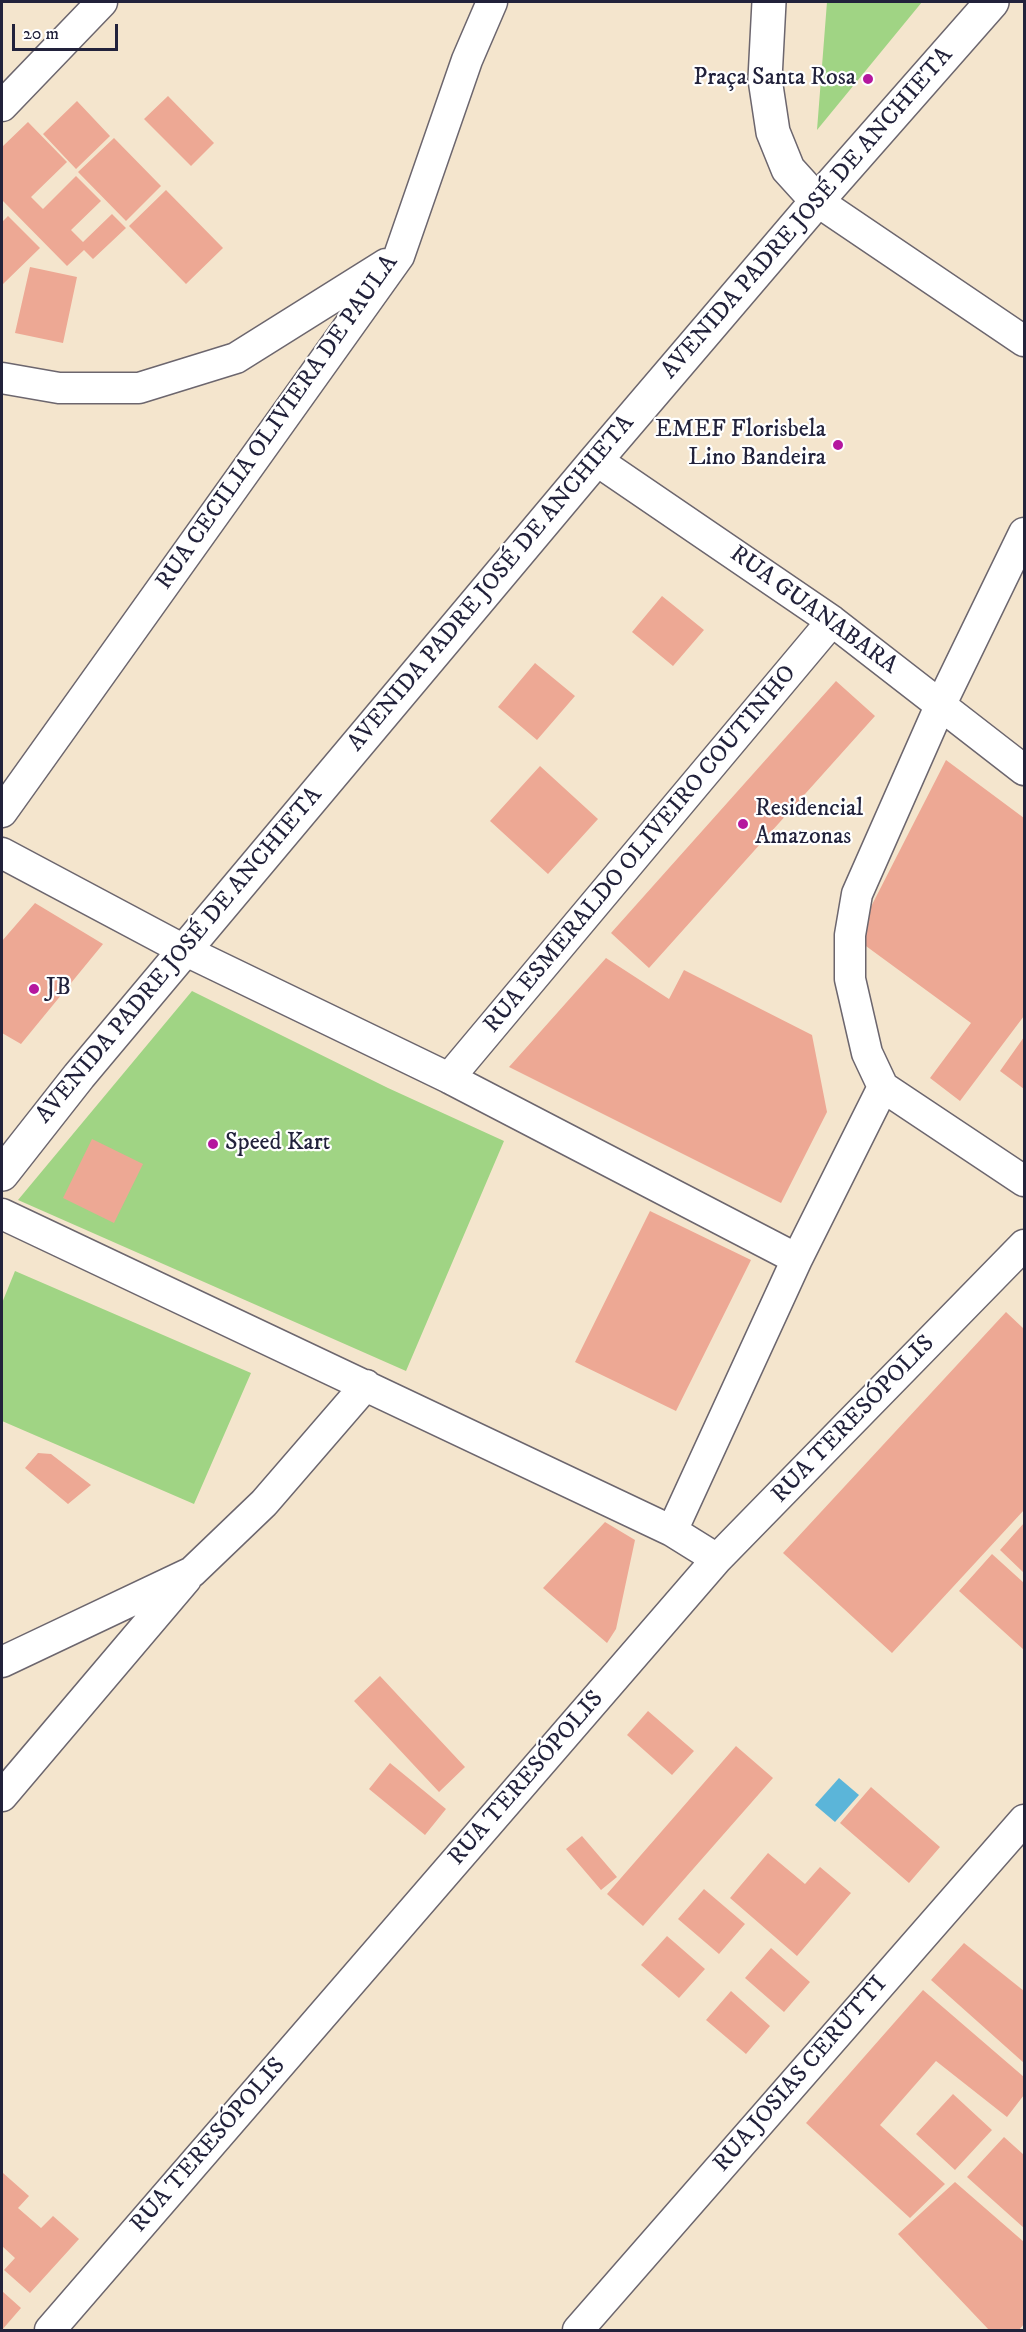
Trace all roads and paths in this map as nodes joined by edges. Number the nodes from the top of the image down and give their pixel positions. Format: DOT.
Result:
graph roads {
  1 [pos="102,2"];
  2 [pos="492,2"];
  3 [pos="769,2"];
  4 [pos="992,2"];
  5 [pos="2,106"];
  6 [pos="817,201"];
  7 [pos="399,256"];
  8 [pos="1024,341"];
  9 [pos="2,378"];
  10 [pos="596,460"];
  11 [pos="1024,533"];
  12 [pos="832,621"];
  13 [pos="940,706"];
  14 [pos="1024,770"];
  15 [pos="2,812"];
  16 [pos="2,853"];
  17 [pos="184,950"];
  18 [pos="449,1078"];
  19 [pos="883,1087"];
  20 [pos="2,1174"];
  21 [pos="1024,1181"];
  22 [pos="2,1214"];
  23 [pos="1024,1249"];
  24 [pos="797,1259"];
  25 [pos="366,1385"];
  26 [pos="672,1531"];
  27 [pos="717,1559"];
  28 [pos="192,1572"];
  29 [pos="2,1662"];
  30 [pos="2,1796"];
  31 [pos="1024,1820"];
  32 [pos="50,2331"];
  33 [pos="578,2331"];
  1 -- 5 [label="street"];
  2 -- 7 [label="street, RUA CECILIA OLIVIERA DE PAULA"];
  3 -- 6 [label="main road"];
  4 -- 6 [label="main road, AVENIDA PADRE JOSÉ DE ANCHIETA"];
  6 -- 8 [label="street"];
  6 -- 10 [label="main road, AVENIDA PADRE JOSÉ DE ANCHIETA"];
  7 -- 9 [label="street"];
  7 -- 15 [label="street, RUA CECILIA OLIVIERA DE PAULA"];
  10 -- 12 [label="street, RUA GUANABARA"];
  10 -- 17 [label="main road, AVENIDA PADRE JOSÉ DE ANCHIETA"];
  11 -- 13 [label="street"];
  12 -- 13 [label="street, RUA GUANABARA"];
  12 -- 18 [label="street, RUA ESMERALDO OLIVEIRO COUTINHO"];
  13 -- 14 [label="street, RUA GUANABARA"];
  13 -- 19 [label="street"];
  16 -- 17 [label="street"];
  17 -- 18 [label="street"];
  17 -- 20 [label="main road, AVENIDA PADRE JOSÉ DE ANCHIETA"];
  18 -- 24 [label="street"];
  19 -- 21 [label="street"];
  19 -- 24 [label="street"];
  22 -- 25 [label="street"];
  23 -- 27 [label="street, RUA TERESÓPOLIS"];
  24 -- 26 [label="street"];
  25 -- 26 [label="street"];
  25 -- 28 [label="street"];
  26 -- 27 [label="street"];
  27 -- 32 [label="street, RUA TERESÓPOLIS"];
  28 -- 29 [label="street"];
  28 -- 30 [label="street"];
  31 -- 33 [label="street, RUA JOSIAS CERUTTI"];
}
